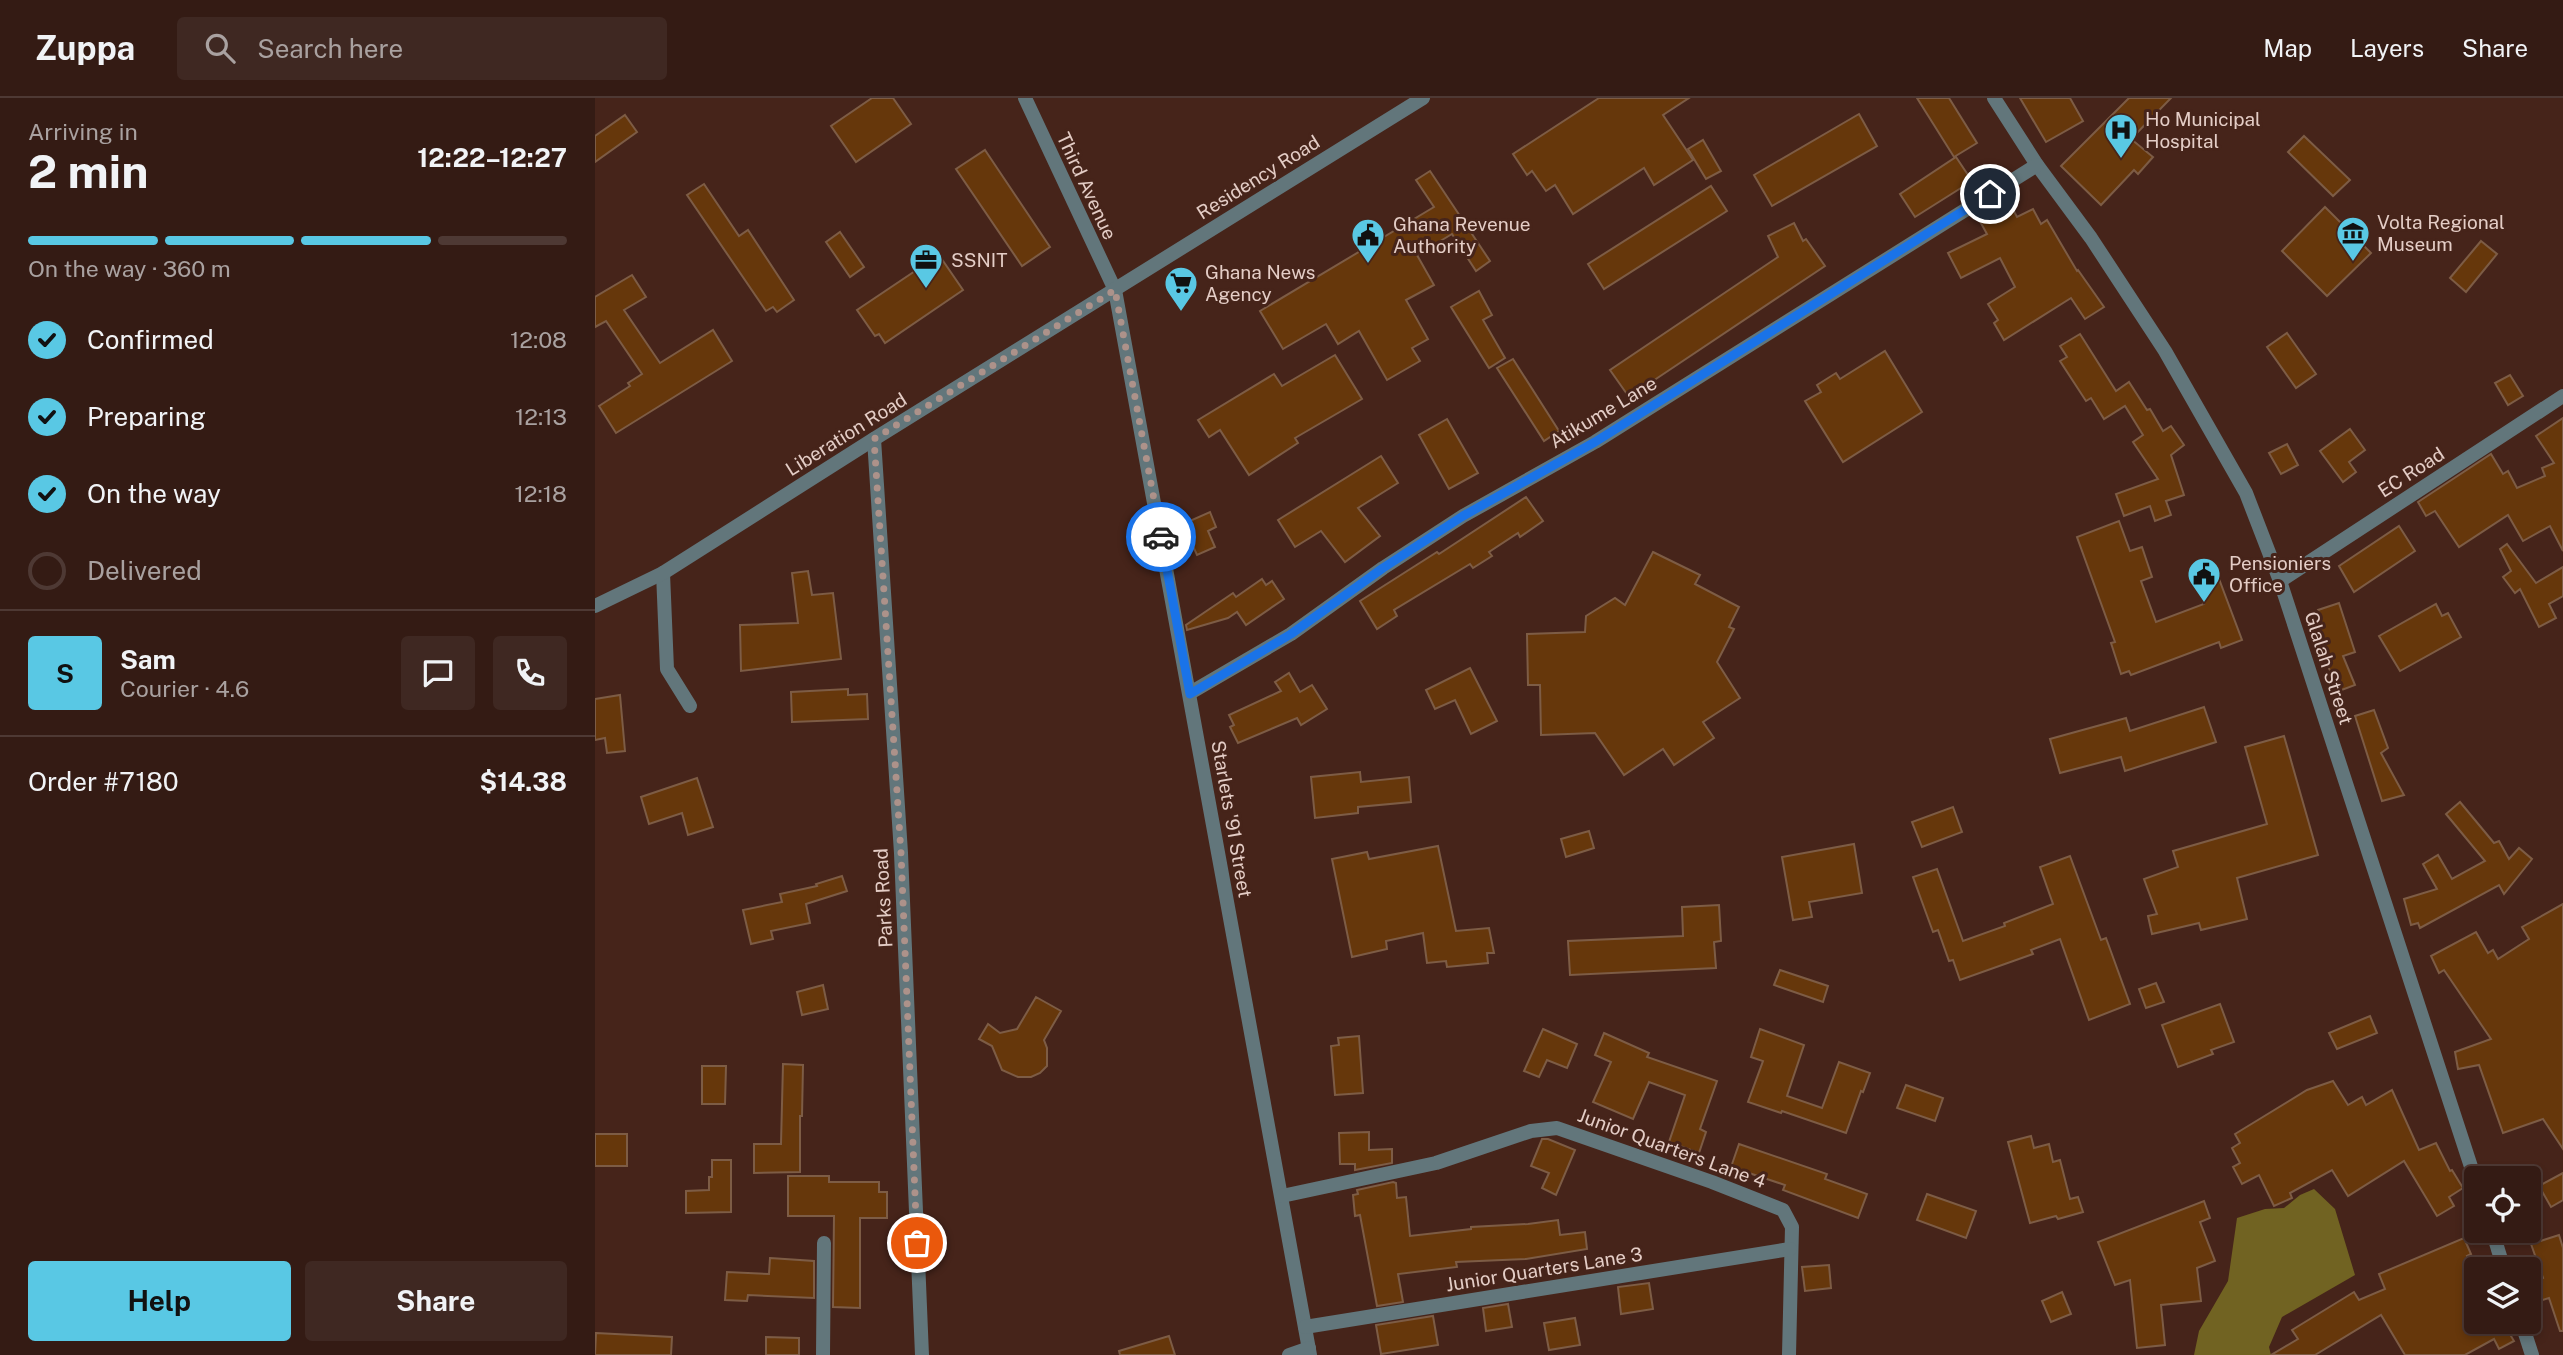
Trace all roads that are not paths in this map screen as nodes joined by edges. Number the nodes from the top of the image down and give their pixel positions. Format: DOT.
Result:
graph roads {
  1 [pos="1025,98"];
  2 [pos="1423,98"];
  3 [pos="1994,98"];
  4 [pos="2037,165"];
  5 [pos="1115,290"];
  6 [pos="2563,396"];
  7 [pos="874,439"];
  8 [pos="663,573"];
  9 [pos="2280,581"];
  10 [pos="595,606"];
  11 [pos="1190,694"];
  12 [pos="689,706"];
  13 [pos="2471,1166"];
  14 [pos="1282,1196"];
  15 [pos="824,1243"];
  16 [pos="1790,1249"];
  17 [pos="1304,1327"];
  18 [pos="2525,1334"];
  19 [pos="1310,1351"];
  20 [pos="823,1355"];
  21 [pos="922,1355"];
  22 [pos="1289,1355"];
  23 [pos="1790,1355"];
  24 [pos="2532,1355"];
  1 -- 5 [label="street, Third Avenue"];
  2 -- 5 [label="street, Residency Road"];
  3 -- 4 [label="street, Glalah Street"];
  4 -- 9 [label="street, Glalah Street"];
  4 -- 11 [label="street, Atikume Lane"];
  5 -- 7 [label="street, Liberation Road"];
  5 -- 11 [label="street, Starlets '91 Street"];
  6 -- 9 [label="street, EC Road"];
  7 -- 8 [label="street, Liberation Road"];
  7 -- 21 [label="street, Parks Road"];
  8 -- 10 [label="street, Liberation Road"];
  8 -- 12 [label="street"];
  9 -- 13 [label="street, Glalah Street"];
  11 -- 14 [label="street, Starlets '91 Street"];
  14 -- 16 [label="street, Junior Quarters Lane 4"];
  14 -- 17 [label="street, Starlets '91 Street"];
  15 -- 20 [label="street"];
  16 -- 17 [label="street, Junior Quarters Lane 3"];
  16 -- 23 [label="street, Junior Quarters Lane 4"];
  17 -- 19 [label="street, Starlets '91 Street"];
  18 -- 24 [label="street"];
  19 -- 22 [label="street"];
}
